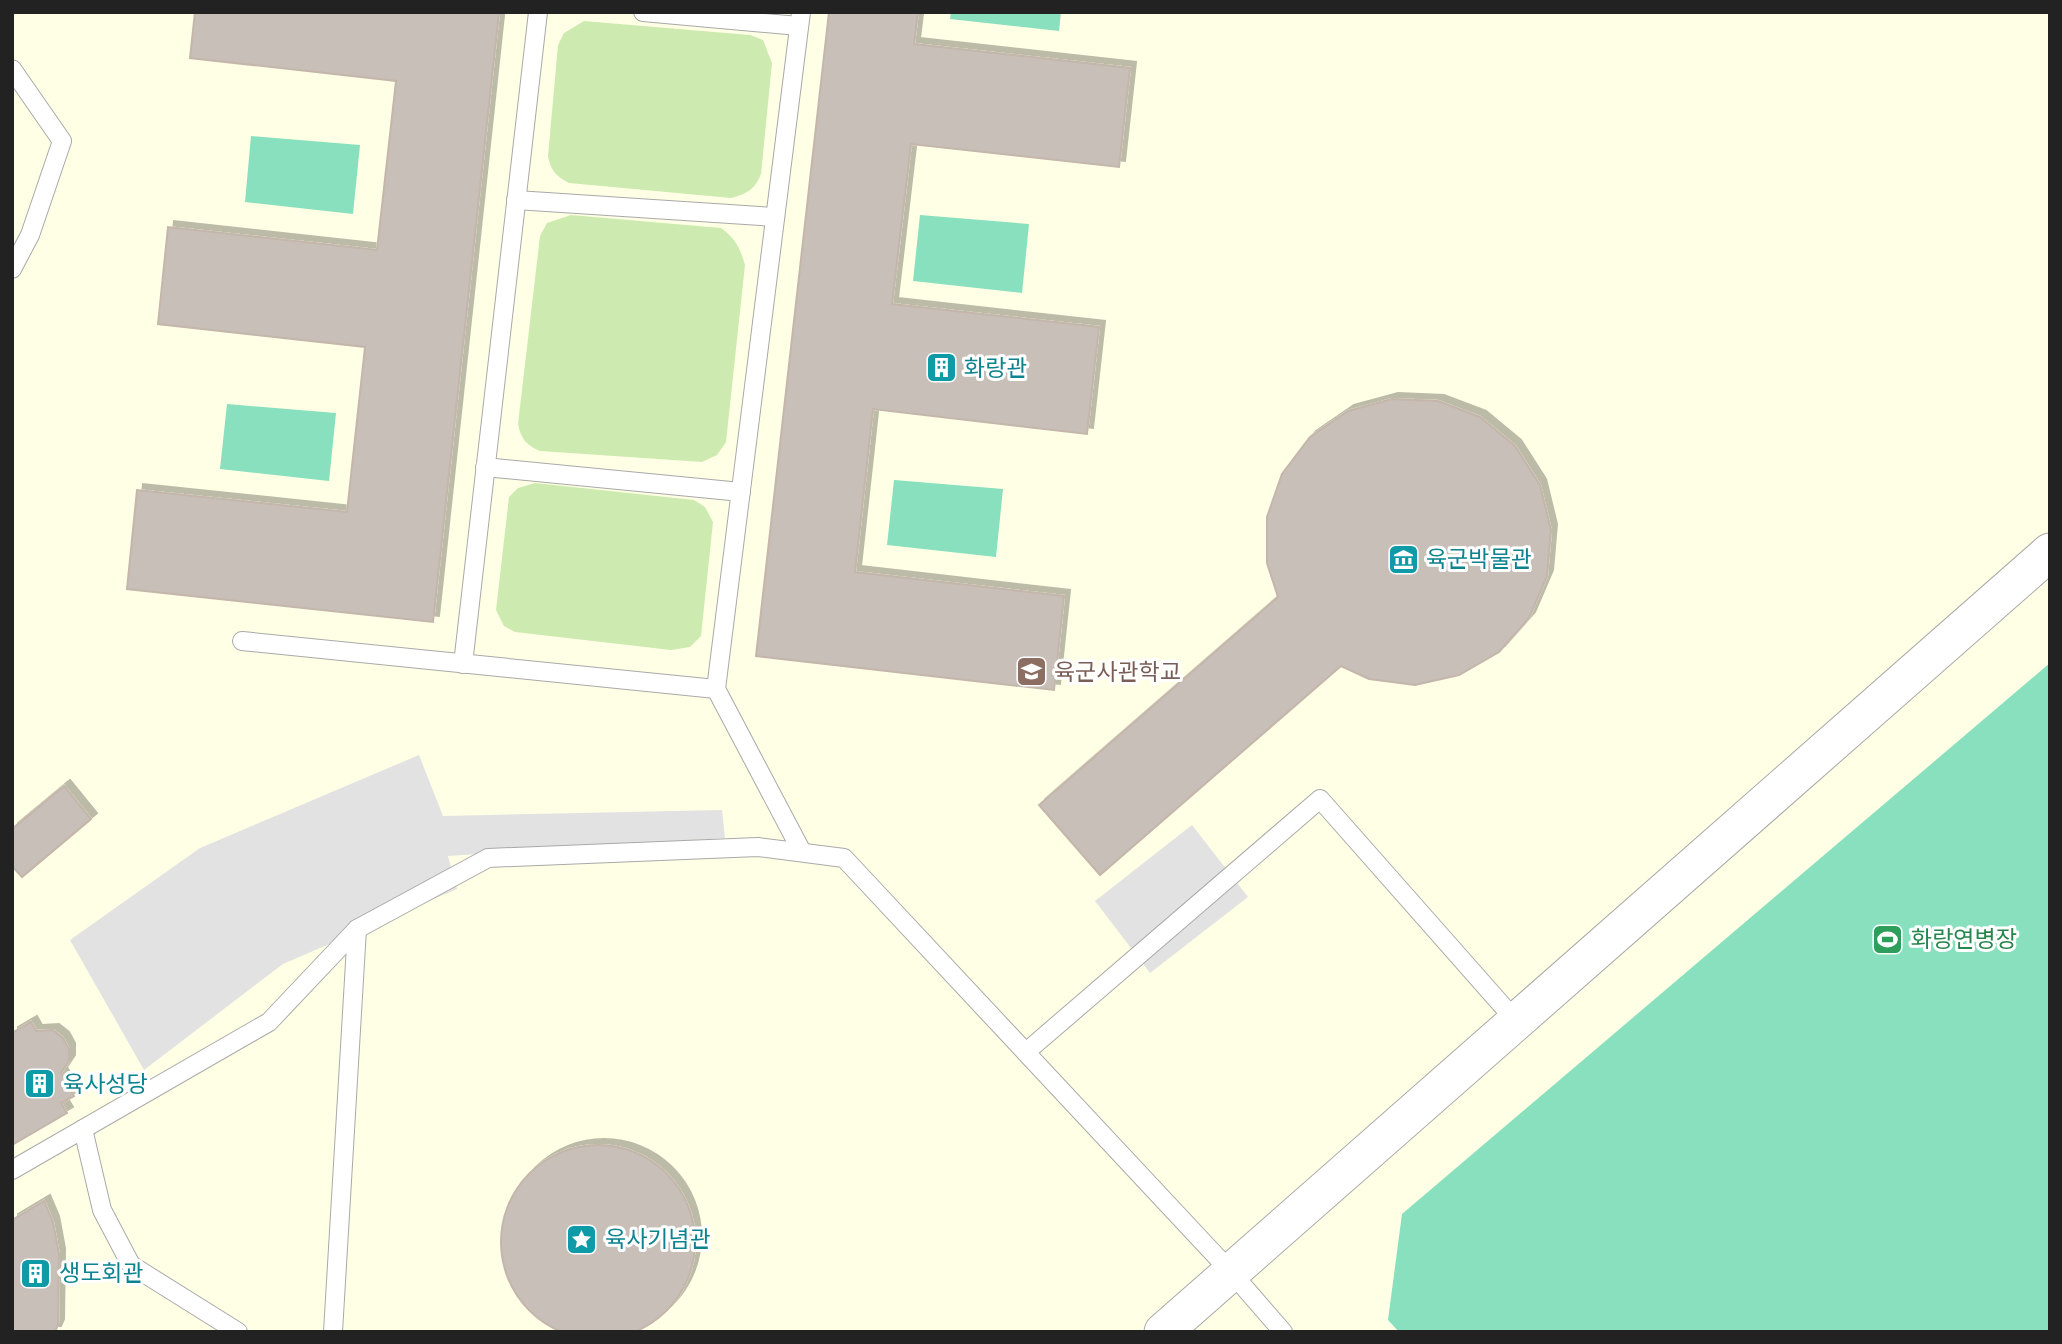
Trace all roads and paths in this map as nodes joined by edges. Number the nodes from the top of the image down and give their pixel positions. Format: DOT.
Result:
graph roads {
  1 [pos="538,12"];
  2 [pos="643,12"];
  3 [pos="800,19"];
  4 [pos="12,69"];
  5 [pos="516,200"];
  6 [pos="775,217"];
  7 [pos="12,268"];
  8 [pos="485,467"];
  9 [pos="741,492"];
  10 [pos="2050,552"];
  11 [pos="242,641"];
  12 [pos="463,664"];
  13 [pos="716,689"];
  14 [pos="802,852"];
  15 [pos="356,929"];
  16 [pos="1516,1021"];
  17 [pos="1026,1052"];
  18 [pos="83,1129"];
  19 [pos="12,1170"];
  20 [pos="1231,1272"];
  21 [pos="238,1332"];
  22 [pos="333,1332"];
  23 [pos="1163,1332"];
  24 [pos="1283,1332"];
  1 -- 5 [label="lane"];
  2 -- 3 [label="lane"];
  3 -- 6 [label="lane"];
  4 -- 7 [label="lane"];
  5 -- 6 [label="lane"];
  5 -- 8 [label="lane"];
  6 -- 9 [label="lane"];
  8 -- 9 [label="lane"];
  8 -- 12 [label="lane"];
  9 -- 13 [label="lane"];
  10 -- 16 [label="street"];
  11 -- 12 [label="lane"];
  12 -- 13 [label="lane"];
  13 -- 14 [label="lane"];
  14 -- 15 [label="lane"];
  14 -- 17 [label="lane"];
  15 -- 18 [label="lane"];
  15 -- 22 [label="lane"];
  16 -- 17 [label="lane"];
  16 -- 20 [label="street"];
  17 -- 20 [label="lane"];
  18 -- 19 [label="lane"];
  18 -- 21 [label="lane"];
  20 -- 23 [label="street"];
  20 -- 24 [label="lane"];
}
